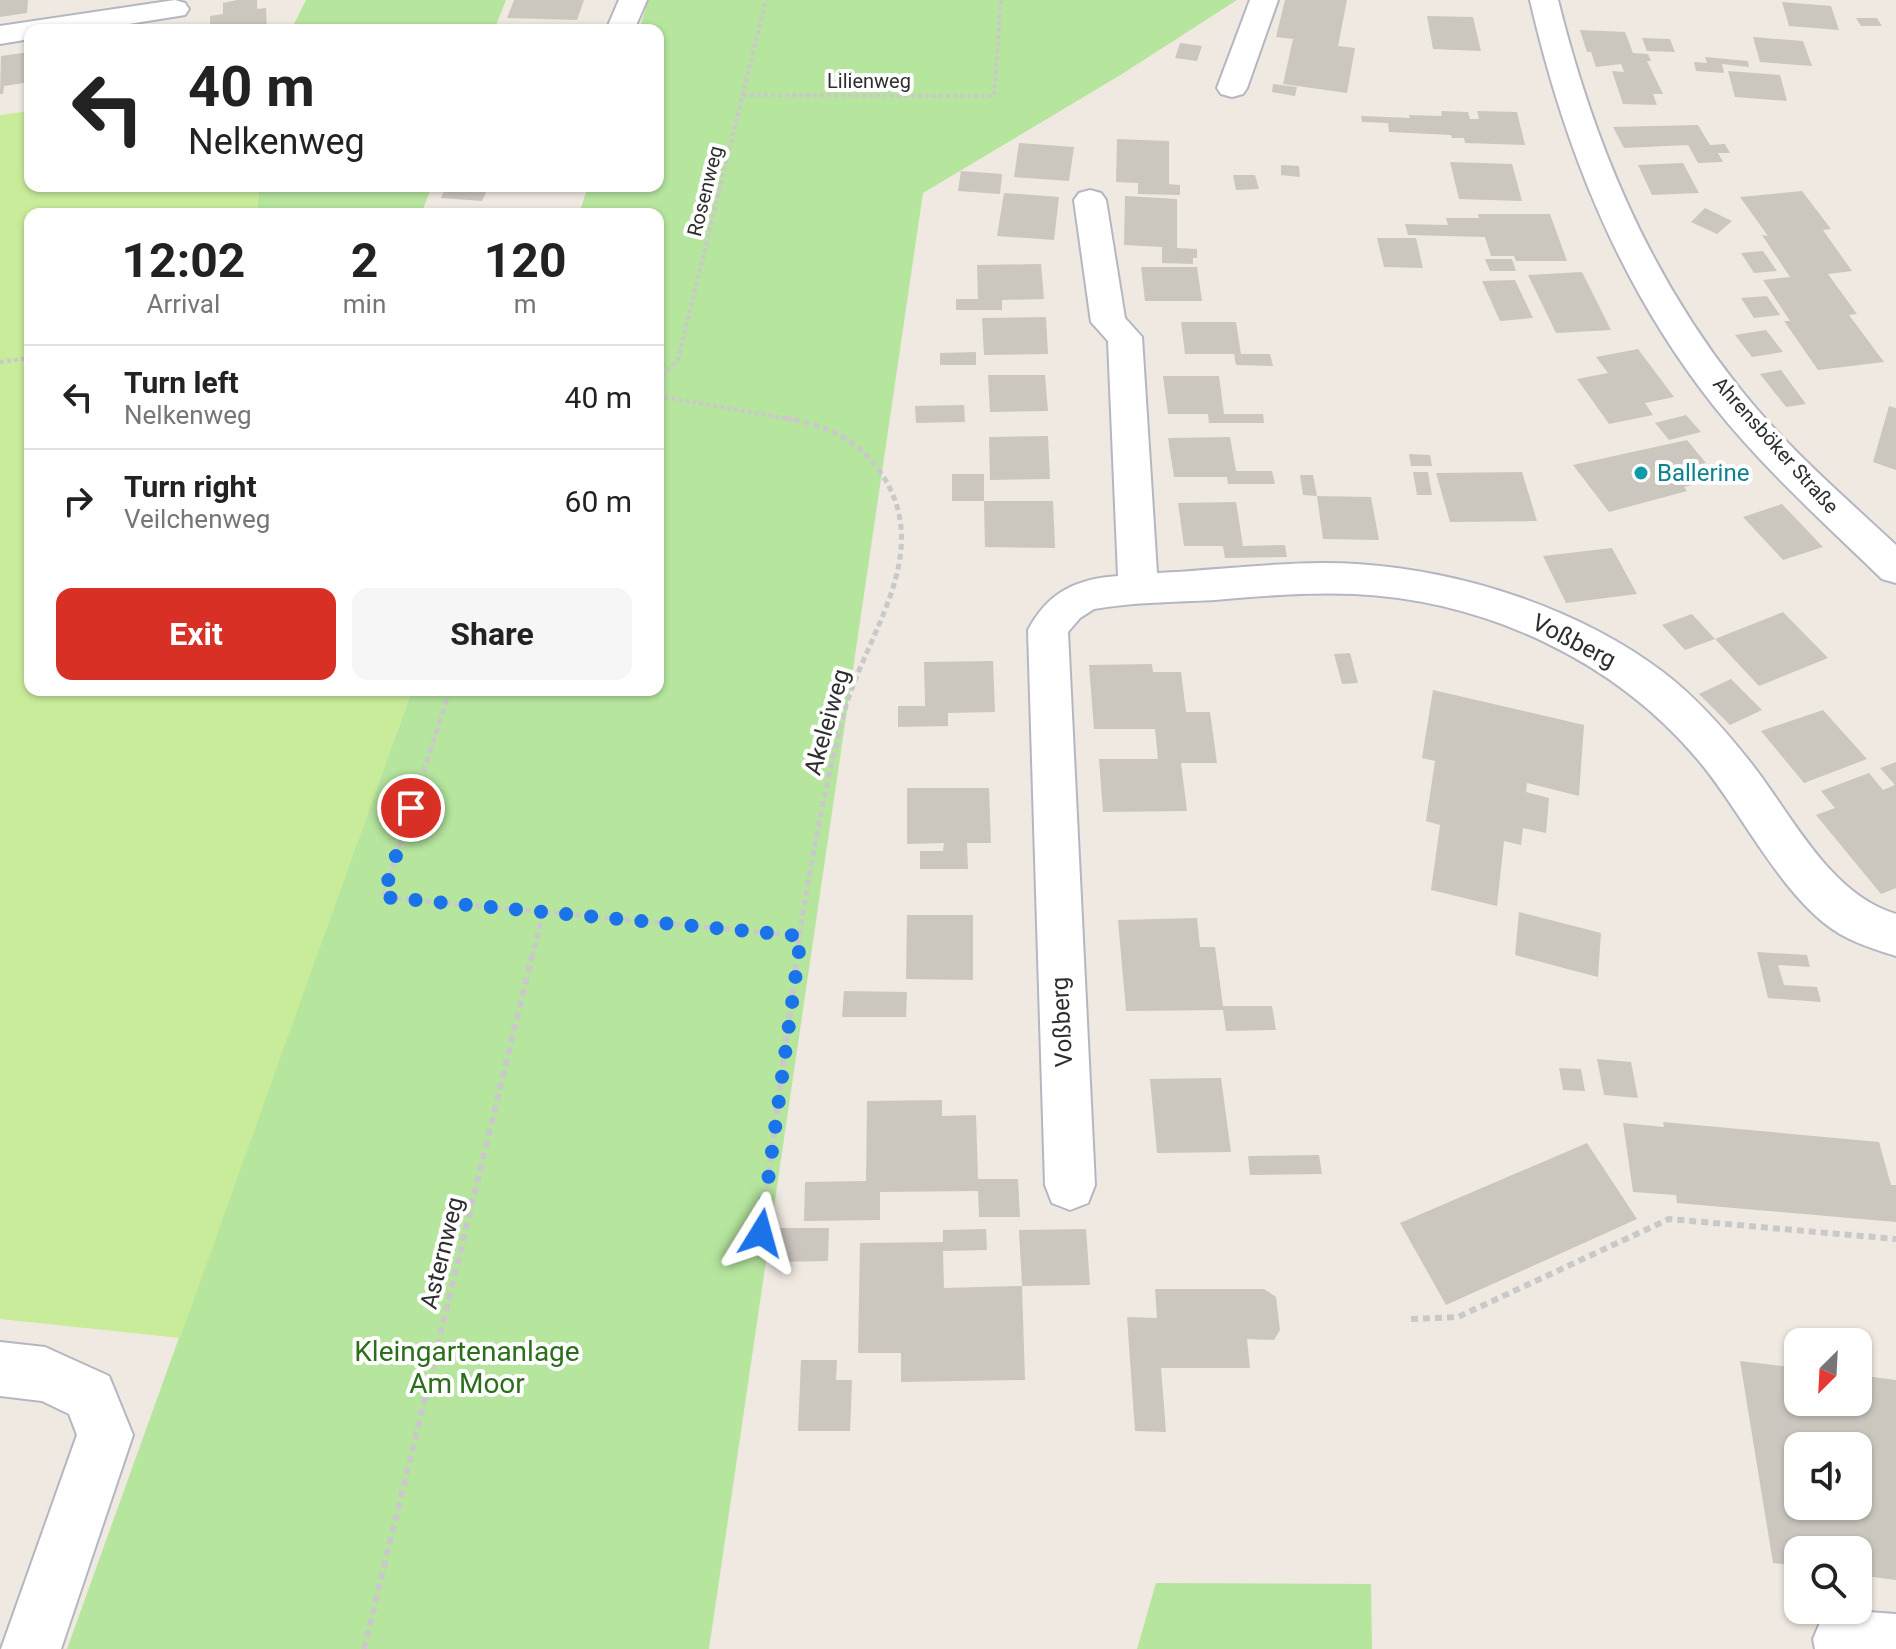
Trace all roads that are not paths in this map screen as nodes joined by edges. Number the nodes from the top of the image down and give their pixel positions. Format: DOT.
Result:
graph roads {
  1 [pos="633,0"];
  2 [pos="1264,0"];
  3 [pos="1534,1"];
  4 [pos="175,9"];
  5 [pos="86,11"];
  6 [pos="39,24"];
  7 [pos="623,24"];
  8 [pos="24,28"];
  9 [pos="0,35"];
  10 [pos="1232,88"];
  11 [pos="1090,200"];
  12 [pos="1896,568"];
  13 [pos="1138,589"];
  14 [pos="1896,935"];
  15 [pos="1070,1185"];
  16 [pos="0,1369"];
  17 [pos="1896,1644"];
  18 [pos="31,1649"];
  19 [pos="1845,1649"];
  1 -- 7 [label="street"];
  2 -- 10 [label="street"];
  3 -- 12 [label="street, Ahrensböker Straße"];
  4 -- 5 [label="street"];
  5 -- 6 [label="street"];
  8 -- 9 [label="street"];
  11 -- 13 [label="street"];
  13 -- 14 [label="street, Voßberg"];
  13 -- 15 [label="street, Voßberg"];
  16 -- 18 [label="street"];
  17 -- 19 [label="street"];
}
